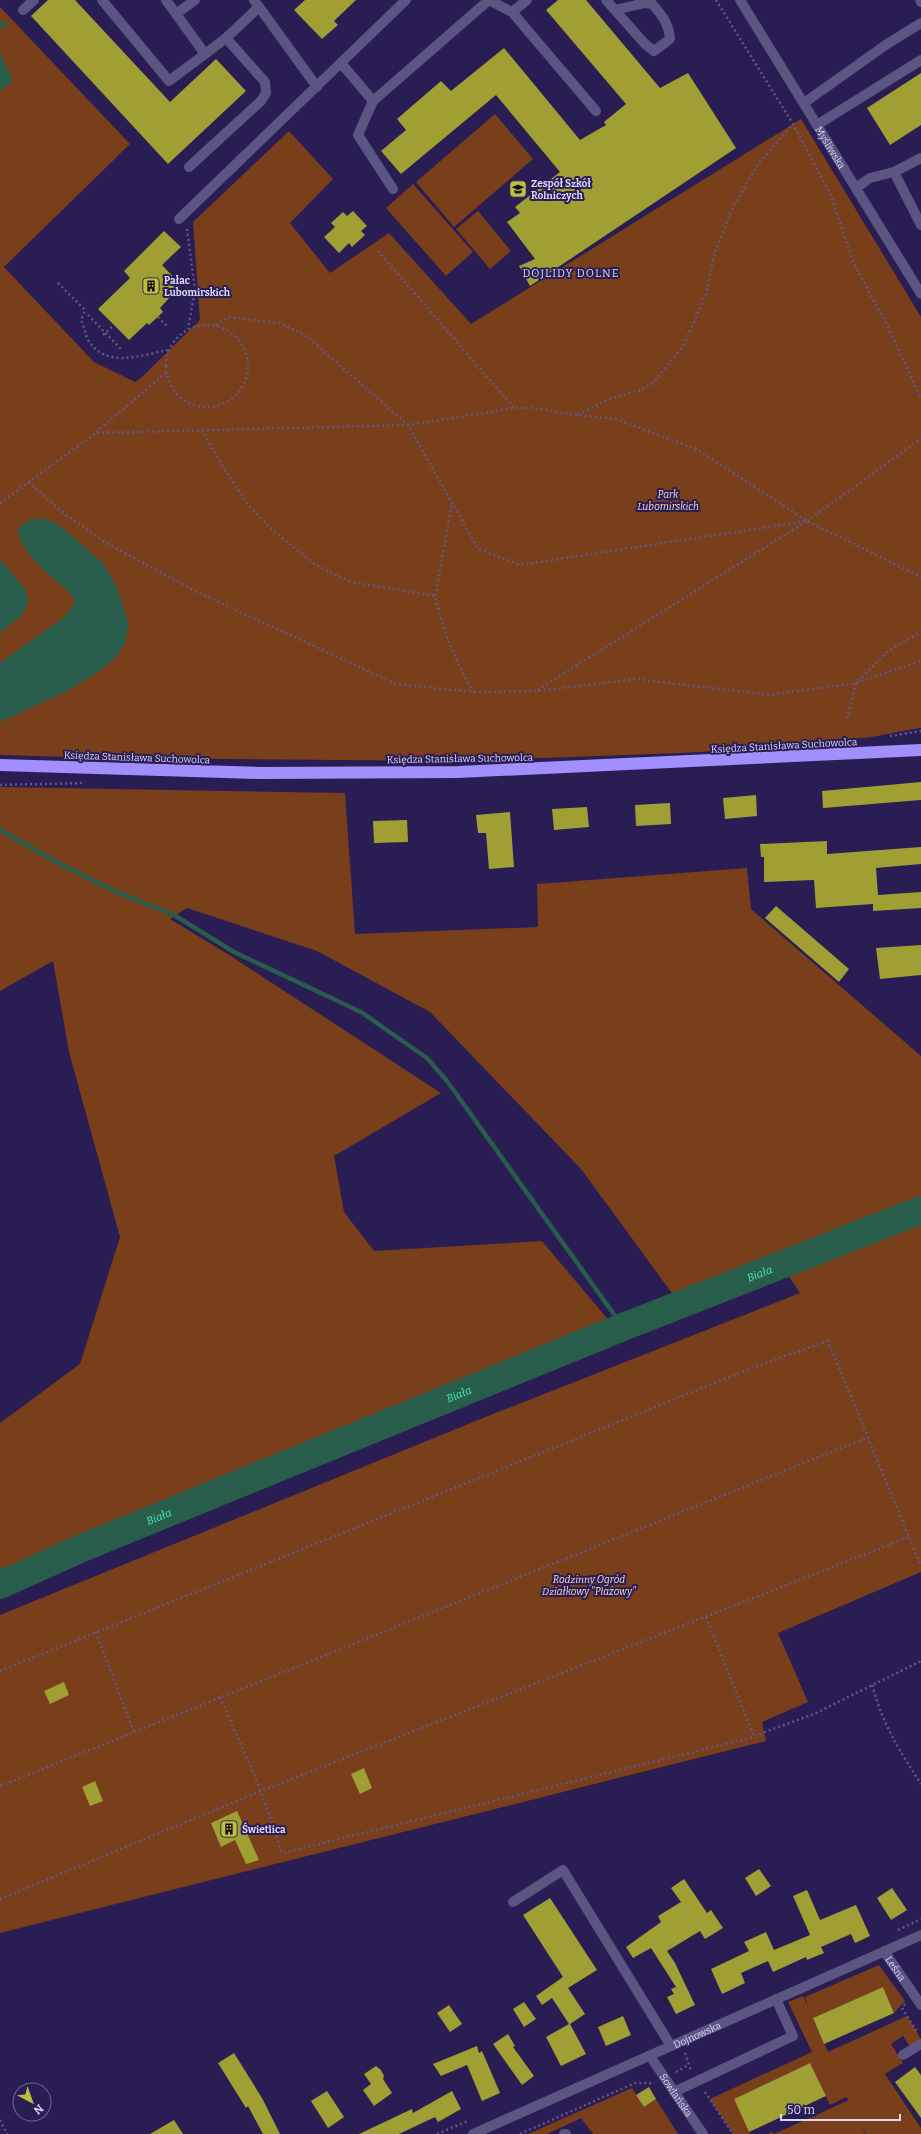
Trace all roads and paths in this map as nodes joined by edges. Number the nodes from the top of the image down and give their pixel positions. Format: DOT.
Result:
graph roads {
  1 [pos="34,0"];
  2 [pos="102,0"];
  3 [pos="166,0"];
  4 [pos="195,0"];
  5 [pos="406,0"];
  6 [pos="489,0"];
  7 [pos="527,0"];
  8 [pos="606,0"];
  9 [pos="716,0"];
  10 [pos="743,1"];
  11 [pos="256,3"];
  12 [pos="23,10"];
  13 [pos="615,10"];
  14 [pos="512,12"];
  15 [pos="176,14"];
  16 [pos="921,23"];
  17 [pos="226,38"];
  18 [pos="205,54"];
  19 [pos="921,60"];
  20 [pos="342,63"];
  21 [pos="317,87"];
  22 [pos="373,101"];
  23 [pos="804,103"];
  24 [pos="596,111"];
  25 [pos="793,124"];
  26 [pos="817,125"];
  27 [pos="921,158"];
  28 [pos="189,167"];
  29 [pos="894,172"];
  30 [pos="856,188"];
  31 [pos="393,189"];
  32 [pos="179,219"];
  33 [pos="921,225"];
  34 [pos="378,251"];
  35 [pos="58,283"];
  36 [pos="921,294"];
  37 [pos="88,315"];
  38 [pos="158,317"];
  39 [pos="167,326"];
  40 [pos="216,326"];
  41 [pos="112,327"];
  42 [pos="188,329"];
  43 [pos="106,332"];
  44 [pos="103,335"];
  45 [pos="121,349"];
  46 [pos="169,350"];
  47 [pos="167,371"];
  48 [pos="921,398"];
  49 [pos="514,408"];
  50 [pos="577,415"];
  51 [pos="408,425"];
  52 [pos="202,430"];
  53 [pos="96,433"];
  54 [pos="921,439"];
  55 [pos="28,482"];
  56 [pos="0,503"];
  57 [pos="452,504"];
  58 [pos="807,520"];
  59 [pos="921,577"];
  60 [pos="435,596"];
  61 [pos="921,632"];
  62 [pos="921,661"];
  63 [pos="856,683"];
  64 [pos="536,691"];
  65 [pos="473,692"];
  66 [pos="847,719"];
  67 [pos="921,750"];
  68 [pos="0,765"];
  69 [pos="866,1438"];
  70 [pos="909,1537"];
  71 [pos="921,1566"];
  72 [pos="706,1616"];
  73 [pos="96,1632"];
  74 [pos="921,1661"];
  75 [pos="0,1671"];
  76 [pos="872,1685"];
  77 [pos="220,1697"];
  78 [pos="134,1732"];
  79 [pos="754,1736"];
  80 [pos="921,1784"];
  81 [pos="0,1786"];
  82 [pos="260,1791"];
  83 [pos="0,1899"];
  84 [pos="513,1902"];
  85 [pos="921,1919"];
  86 [pos="902,1927"];
  87 [pos="921,1935"];
  88 [pos="884,1951"];
  89 [pos="776,1999"];
  90 [pos="921,2006"];
  91 [pos="921,2044"];
  92 [pos="671,2046"];
  93 [pos="903,2055"];
  94 [pos="650,2056"];
  95 [pos="688,2065"];
  96 [pos="693,2075"];
  97 [pos="654,2083"];
  98 [pos="703,2089"];
  99 [pos="674,2092"];
  100 [pos="0,2120"];
  101 [pos="7,2134"];
  102 [pos="473,2134"];
  103 [pos="520,2134"];
  104 [pos="702,2134"];
  105 [pos="733,2134"];
  1 -- 12 [label="street"];
  2 -- 18 [label="street"];
  3 -- 15 [label="street"];
  4 -- 15 [label="street"];
  5 -- 20 [label="street"];
  6 -- 14 [label="street"];
  6 -- 22 [label="street"];
  7 -- 14 [label="street"];
  8 -- 13 [label="street"];
  9 -- 25 [label="path"];
  10 -- 23 [label="street, Myśliwska"];
  11 -- 17 [label="street"];
  11 -- 21 [label="street"];
  13 -- 13 [label="street"];
  14 -- 24 [label="street"];
  15 -- 18 [label="street"];
  16 -- 23 [label="street"];
  17 -- 18 [label="street"];
  17 -- 28 [label="street"];
  19 -- 26 [label="street"];
  20 -- 21 [label="street"];
  20 -- 22 [label="street"];
  21 -- 32 [label="street"];
  22 -- 31 [label="street"];
  23 -- 26 [label="street, Myśliwska"];
  25 -- 48 [label="path"];
  25 -- 50 [label="path"];
  26 -- 30 [label="street, Myśliwska"];
  27 -- 29 [label="street"];
  29 -- 30 [label="street"];
  29 -- 33 [label="street"];
  30 -- 36 [label="street, Myśliwska"];
  32 -- 42 [label="path"];
  34 -- 49 [label="path"];
  35 -- 46 [label="path"];
  37 -- 43 [label="path"];
  38 -- 39 [label="path"];
  40 -- 42 [label="path"];
  40 -- 47 [label="path"];
  40 -- 51 [label="path"];
  41 -- 43 [label="path"];
  42 -- 46 [label="path"];
  43 -- 44 [label="path"];
  43 -- 45 [label="path"];
  46 -- 47 [label="path"];
  47 -- 53 [label="path"];
  49 -- 50 [label="path"];
  49 -- 51 [label="path"];
  50 -- 58 [label="path"];
  51 -- 52 [label="path"];
  51 -- 57 [label="path"];
  52 -- 53 [label="path"];
  52 -- 60 [label="path"];
  53 -- 55 [label="path"];
  54 -- 58 [label="path"];
  55 -- 56 [label="path"];
  55 -- 65 [label="path"];
  57 -- 58 [label="path"];
  57 -- 60 [label="path"];
  58 -- 59 [label="path"];
  58 -- 64 [label="path"];
  60 -- 65 [label="path"];
  61 -- 63 [label="path"];
  62 -- 63 [label="path"];
  63 -- 64 [label="path"];
  63 -- 66 [label="path"];
  64 -- 65 [label="path"];
  67 -- 68 [label="highway, Księdza Stanisława Suchowolca"];
  69 -- 70 [label="path"];
  69 -- 73 [label="path"];
  69 -- 77 [label="path"];
  70 -- 71 [label="path"];
  70 -- 72 [label="path"];
  72 -- 79 [label="path"];
  72 -- 82 [label="path"];
  73 -- 75 [label="path"];
  73 -- 78 [label="path"];
  74 -- 76 [label="path"];
  76 -- 79 [label="path"];
  76 -- 80 [label="path"];
  77 -- 78 [label="path"];
  77 -- 82 [label="path"];
  78 -- 81 [label="path"];
  79 -- 82 [label="path"];
  82 -- 83 [label="path"];
  84 -- 92 [label="street"];
  85 -- 86 [label="path"];
  87 -- 88 [label="street, Dojnowska"];
  88 -- 89 [label="street, Dojnowska"];
  88 -- 90 [label="street, Leśna"];
  89 -- 92 [label="street, Dojnowska"];
  89 -- 99 [label="street"];
  91 -- 93 [label="street"];
  92 -- 94 [label="street, Dojnowska"];
  94 -- 99 [label="street, Sowlańska"];
  94 -- 102 [label="street, Dojnowska"];
  95 -- 96 [label="path"];
  97 -- 103 [label="path"];
  98 -- 105 [label="path"];
  99 -- 104 [label="street, Sowlańska"];
  100 -- 101 [label="path"];
}
